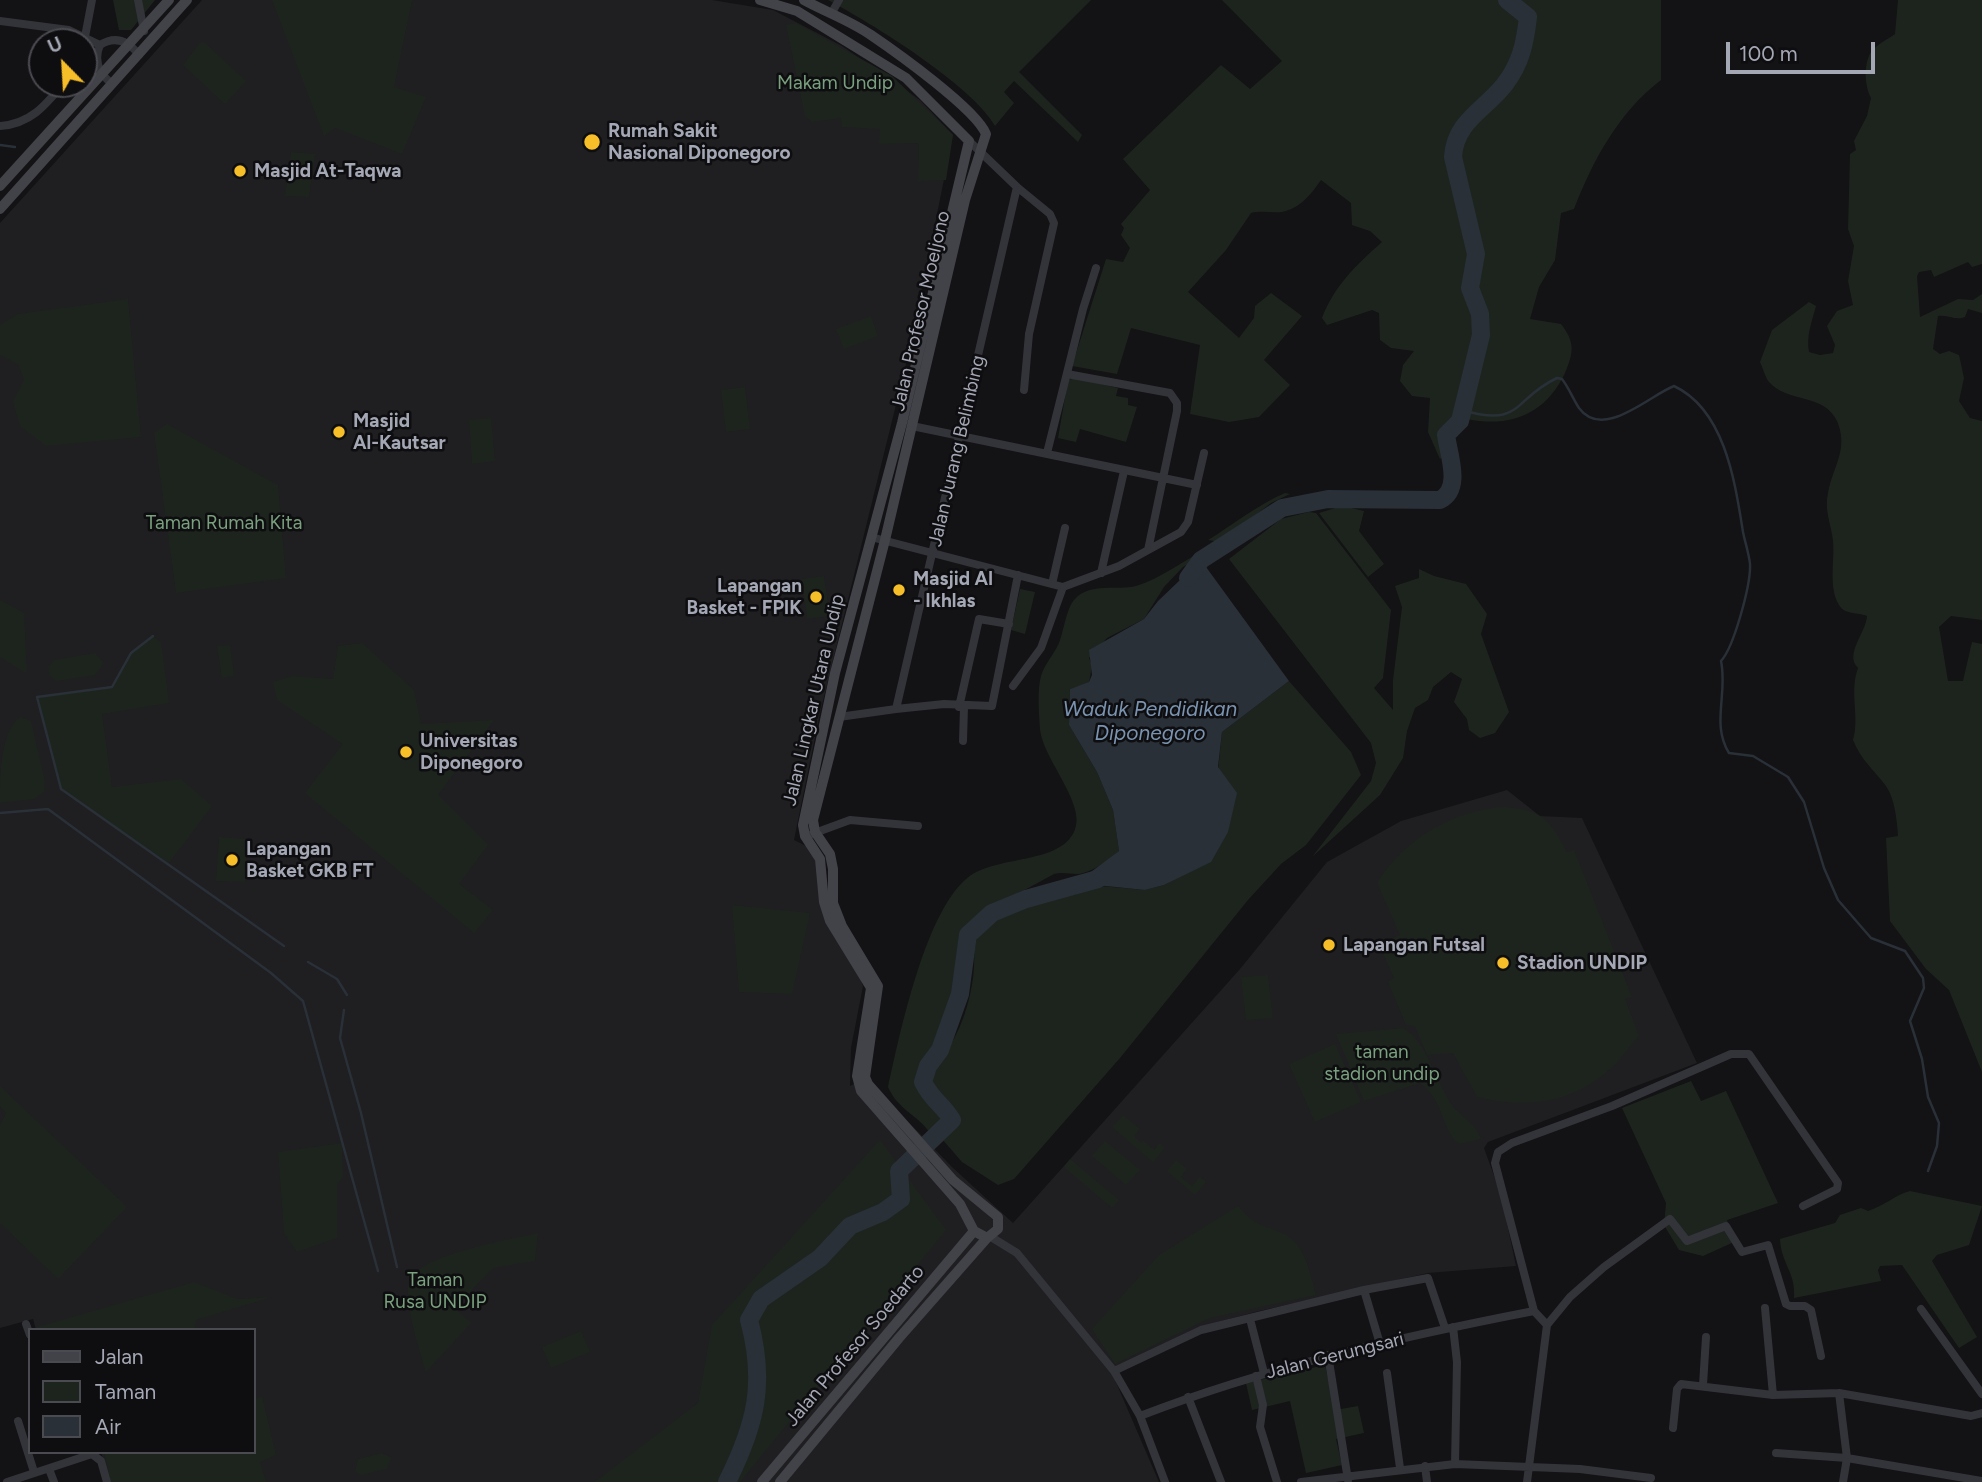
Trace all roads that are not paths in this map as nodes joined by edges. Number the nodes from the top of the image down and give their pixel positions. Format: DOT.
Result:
graph roads {
  1 [pos="92,0"];
  2 [pos="138,0"];
  3 [pos="169,0"];
  4 [pos="760,0"];
  5 [pos="804,0"];
  6 [pos="839,0"];
  7 [pos="185,1"];
  8 [pos="831,14"];
  9 [pos="0,21"];
  10 [pos="56,28"];
  11 [pos="86,28"];
  12 [pos="144,31"];
  13 [pos="100,45"];
  14 [pos="131,45"];
  15 [pos="139,55"];
  16 [pos="100,74"];
  17 [pos="111,83"];
  18 [pos="50,98"];
  19 [pos="0,126"];
  20 [pos="969,141"];
  21 [pos="981,150"];
  22 [pos="0,186"];
  23 [pos="1017,187"];
  24 [pos="0,209"];
  25 [pos="1096,268"];
  26 [pos="1067,373"];
  27 [pos="1024,390"];
  28 [pos="907,424"];
  29 [pos="961,435"];
  30 [pos="1047,453"];
  31 [pos="1204,453"];
  32 [pos="1124,471"];
  33 [pos="1160,479"];
  34 [pos="1197,485"];
  35 [pos="1065,528"];
  36 [pos="871,537"];
  37 [pos="885,540"];
  38 [pos="1148,550"];
  39 [pos="933,552"];
  40 [pos="1101,573"];
  41 [pos="1018,575"];
  42 [pos="1052,584"];
  43 [pos="1063,587"];
  44 [pos="1009,624"];
  45 [pos="1013,686"];
  46 [pos="961,707"];
  47 [pos="896,709"];
  48 [pos="839,717"];
  49 [pos="963,741"];
  50 [pos="918,825"];
  51 [pos="810,834"];
  52 [pos="951,1186"];
  53 [pos="1803,1206"];
  54 [pos="986,1210"];
  55 [pos="973,1227"];
  56 [pos="992,1235"];
  57 [pos="1364,1290"];
  58 [pos="1765,1308"];
  59 [pos="1921,1310"];
  60 [pos="1534,1311"];
  61 [pos="1250,1319"];
  62 [pos="26,1324"];
  63 [pos="1547,1325"];
  64 [pos="1449,1327"];
  65 [pos="28,1330"];
  66 [pos="1706,1337"];
  67 [pos="1380,1344"];
  68 [pos="1328,1355"];
  69 [pos="1821,1356"];
  70 [pos="1114,1371"];
  71 [pos="1387,1373"];
  72 [pos="1260,1375"];
  73 [pos="1703,1385"];
  74 [pos="1839,1393"];
  75 [pos="1982,1394"];
  76 [pos="1773,1395"];
  77 [pos="1188,1397"];
  78 [pos="1982,1413"];
  79 [pos="1140,1416"];
  80 [pos="18,1421"];
  81 [pos="1673,1428"];
  82 [pos="28,1453"];
  83 [pos="1776,1453"];
  84 [pos="28,1454"];
  85 [pos="67,1457"];
  86 [pos="1847,1458"];
  87 [pos="1455,1464"];
  88 [pos="1425,1466"];
  89 [pos="1530,1466"];
  90 [pos="1400,1468"];
  91 [pos="49,1469"];
  92 [pos="34,1472"];
  93 [pos="1651,1478"];
  94 [pos="1348,1480"];
  95 [pos="1982,1481"];
  96 [pos="7,1482"];
  97 [pos="54,1482"];
  98 [pos="107,1482"];
  99 [pos="762,1482"];
  100 [pos="780,1482"];
  101 [pos="1165,1482"];
  102 [pos="1221,1482"];
  103 [pos="1277,1482"];
  104 [pos="1301,1482"];
  105 [pos="1427,1482"];
  106 [pos="1527,1482"];
  107 [pos="1843,1482"];
  1 -- 11 [label="street"];
  2 -- 12 [label="street"];
  3 -- 12 [label="street"];
  4 -- 20 [label="street"];
  5 -- 8 [label="street, Jalan Profesor Moeljono"];
  6 -- 8 [label="street"];
  7 -- 15 [label="street"];
  8 -- 21 [label="street, Jalan Profesor Moeljono"];
  9 -- 10 [label="street"];
  12 -- 14 [label="street"];
  13 -- 14 [label="street"];
  13 -- 16 [label="street"];
  14 -- 15 [label="street"];
  14 -- 16 [label="street"];
  15 -- 17 [label="street"];
  16 -- 17 [label="street"];
  16 -- 22 [label="street"];
  17 -- 24 [label="street"];
  18 -- 19 [label="street"];
  20 -- 21 [label="street"];
  20 -- 28 [label="street"];
  21 -- 23 [label="street"];
  21 -- 28 [label="street, Jalan Profesor Moeljono"];
  23 -- 27 [label="street"];
  23 -- 29 [label="street, Jalan Jurang Belimbing"];
  25 -- 26 [label="street"];
  26 -- 30 [label="street"];
  26 -- 33 [label="street"];
  28 -- 29 [label="street"];
  28 -- 36 [label="street, Jalan Lingkar Utara Undip"];
  28 -- 37 [label="street, Jalan Profesor Moeljono"];
  29 -- 30 [label="street"];
  29 -- 39 [label="street, Jalan Jurang Belimbing"];
  30 -- 32 [label="street"];
  31 -- 34 [label="street"];
  32 -- 33 [label="street"];
  32 -- 40 [label="street"];
  33 -- 34 [label="street"];
  33 -- 38 [label="street"];
  34 -- 38 [label="street"];
  35 -- 42 [label="street"];
  36 -- 37 [label="street"];
  36 -- 51 [label="street, Jalan Lingkar Utara Undip"];
  37 -- 39 [label="street"];
  37 -- 48 [label="street, Jalan Profesor Moeljono"];
  38 -- 40 [label="street"];
  39 -- 41 [label="street"];
  39 -- 47 [label="street, Jalan Jurang Belimbing"];
  40 -- 43 [label="street"];
  41 -- 42 [label="street"];
  41 -- 44 [label="street"];
  42 -- 43 [label="street"];
  43 -- 45 [label="street"];
  44 -- 46 [label="street"];
  44 -- 46 [label="street"];
  46 -- 47 [label="street"];
  46 -- 49 [label="street"];
  47 -- 48 [label="street"];
  48 -- 51 [label="street, Jalan Lingkar Utara Undip"];
  50 -- 51 [label="street"];
  51 -- 52 [label="street, Jalan Lingkar Utara Undip"];
  52 -- 54 [label="street, Jalan Lingkar Utara Undip"];
  52 -- 55 [label="street, Jalan Lingkar Utara Undip"];
  53 -- 60 [label="street"];
  54 -- 55 [label="street, Jalan Profesor Soedarto"];
  54 -- 56 [label="street, Jalan Lingkar Utara Undip"];
  55 -- 56 [label="street"];
  55 -- 99 [label="street, Jalan Profesor Soedarto"];
  56 -- 70 [label="street"];
  56 -- 100 [label="street, Jalan Profesor Soedarto"];
  57 -- 61 [label="street"];
  57 -- 64 [label="street"];
  57 -- 67 [label="street"];
  58 -- 76 [label="street"];
  59 -- 75 [label="street"];
  60 -- 63 [label="street"];
  60 -- 64 [label="street, Jalan Gerungsari"];
  61 -- 70 [label="street"];
  61 -- 72 [label="street"];
  62 -- 65 [label="street"];
  63 -- 69 [label="street"];
  63 -- 89 [label="street"];
  64 -- 67 [label="street, Jalan Gerungsari"];
  64 -- 87 [label="street"];
  66 -- 73 [label="street"];
  67 -- 68 [label="street, Jalan Gerungsari"];
  68 -- 72 [label="street, Jalan Gerungsari"];
  68 -- 94 [label="street"];
  70 -- 79 [label="street"];
  71 -- 90 [label="street"];
  72 -- 77 [label="street, Jalan Gerungsari"];
  72 -- 103 [label="street"];
  73 -- 76 [label="street"];
  73 -- 81 [label="street"];
  74 -- 76 [label="street"];
  74 -- 78 [label="street"];
  74 -- 86 [label="street"];
  77 -- 79 [label="street, Jalan Gerungsari"];
  77 -- 102 [label="street"];
  79 -- 101 [label="street"];
  80 -- 82 [label="street"];
  83 -- 86 [label="street"];
  84 -- 92 [label="street"];
  85 -- 91 [label="street"];
  85 -- 98 [label="street"];
  86 -- 95 [label="street"];
  86 -- 107 [label="street"];
  87 -- 88 [label="street"];
  87 -- 89 [label="street"];
  88 -- 90 [label="street"];
  88 -- 105 [label="street"];
  89 -- 93 [label="street"];
  89 -- 106 [label="street"];
  90 -- 94 [label="street"];
  91 -- 92 [label="street"];
  91 -- 97 [label="street"];
  92 -- 96 [label="street"];
  94 -- 104 [label="street"];
}
